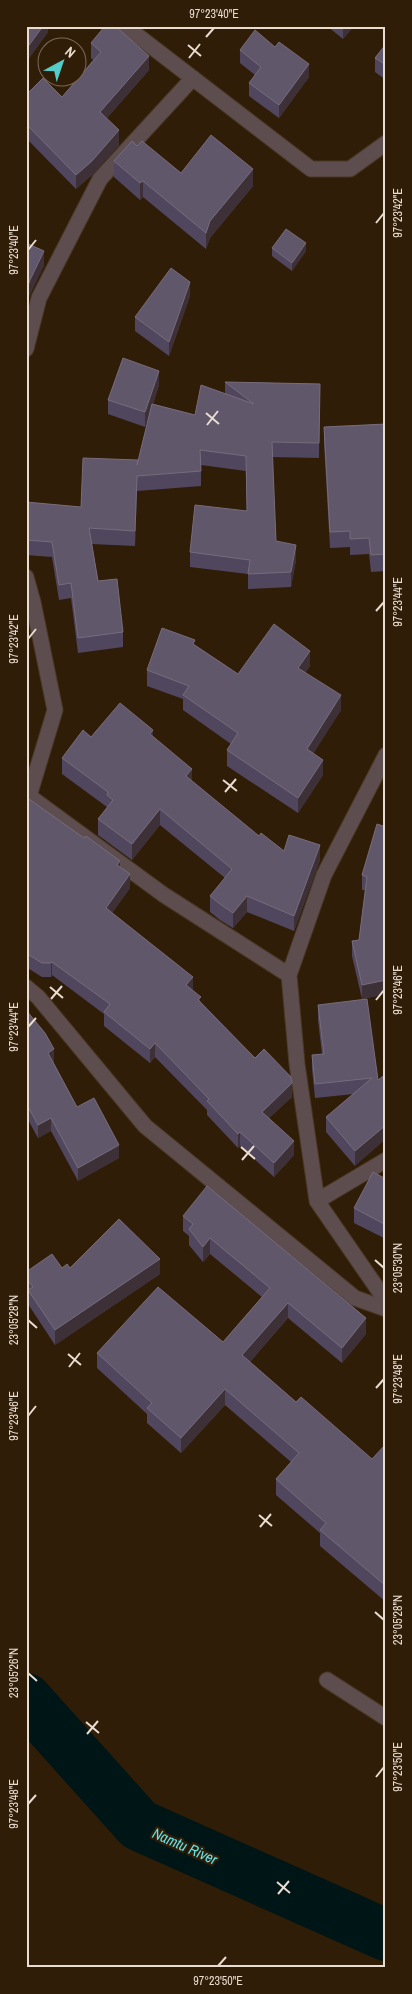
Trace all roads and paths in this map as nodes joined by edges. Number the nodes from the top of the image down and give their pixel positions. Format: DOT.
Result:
graph roads {
  1 [pos="125,26"];
  2 [pos="193,78"];
  3 [pos="386,143"];
  4 [pos="26,349"];
  5 [pos="26,578"];
  6 [pos="386,755"];
  7 [pos="289,975"];
  8 [pos="26,987"];
  9 [pos="386,1160"];
  10 [pos="317,1201"];
  11 [pos="386,1301"];
  12 [pos="386,1309"];
  13 [pos="327,1680"];
  14 [pos="386,1718"];
  1 -- 2 [label="street"];
  2 -- 3 [label="street"];
  2 -- 4 [label="street"];
  5 -- 7 [label="street"];
  6 -- 7 [label="street"];
  7 -- 10 [label="street"];
  8 -- 12 [label="street"];
  9 -- 10 [label="street"];
  10 -- 11 [label="street"];
  13 -- 14 [label="street"];
}
